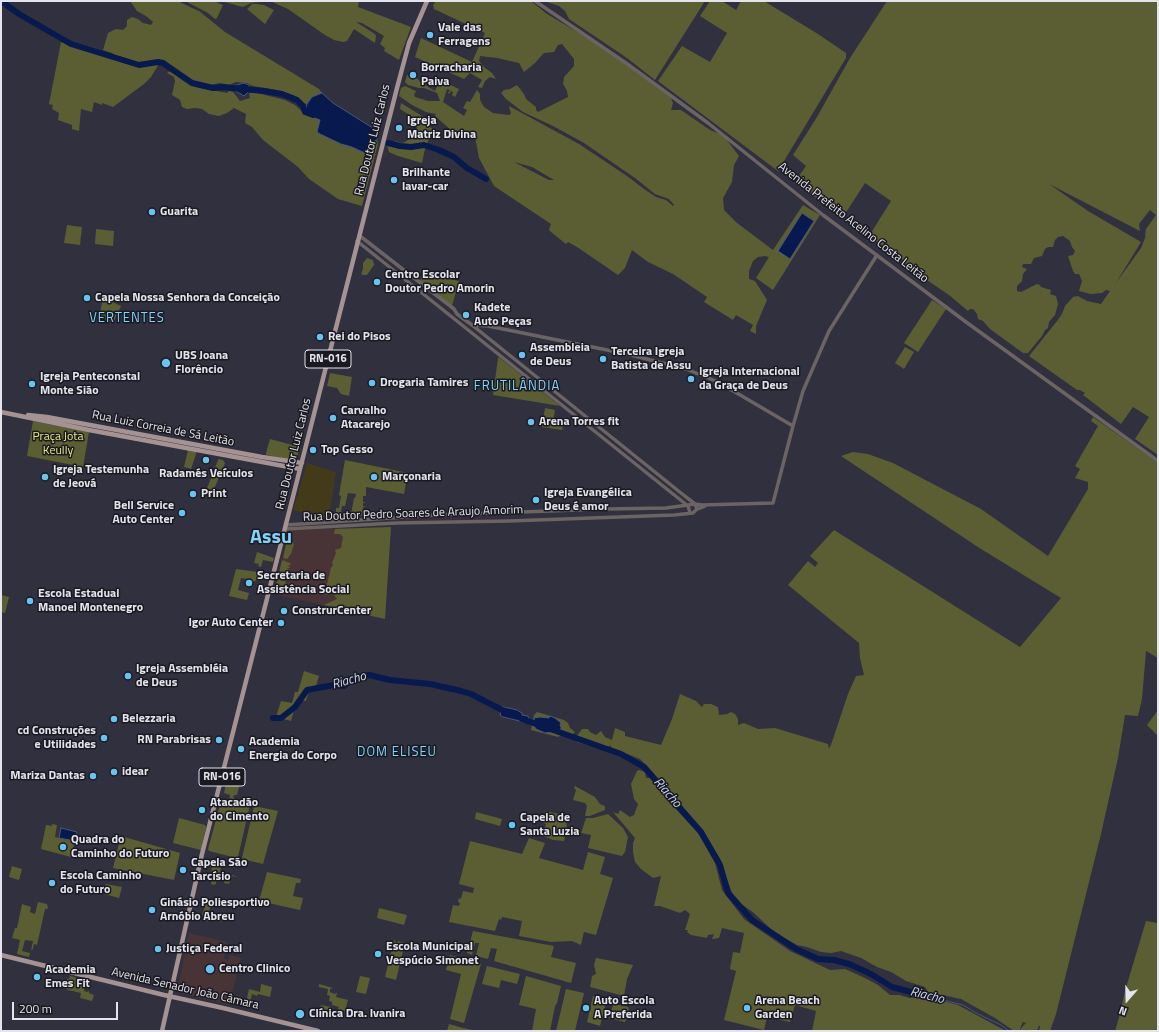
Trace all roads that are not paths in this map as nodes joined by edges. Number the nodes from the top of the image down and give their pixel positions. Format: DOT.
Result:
graph roads {
  1 [pos="427,1"];
  2 [pos="535,1"];
  3 [pos="360,236"];
  4 [pos="358,241"];
  5 [pos="877,255"];
  6 [pos="472,325"];
  7 [pos="535,376"];
  8 [pos="533,381"];
  9 [pos="1,412"];
  10 [pos="793,426"];
  11 [pos="1158,461"];
  12 [pos="301,466"];
  13 [pos="695,504"];
  14 [pos="708,504"];
  15 [pos="688,506"];
  16 [pos="697,509"];
  17 [pos="569,511"];
  18 [pos="690,514"];
  19 [pos="450,515"];
  20 [pos="568,518"];
  21 [pos="451,522"];
  22 [pos="286,527"];
  23 [pos="1,955"];
  24 [pos="170,997"];
  25 [pos="162,1031"];
  26 [pos="318,1031"];
  1 -- 3 [label="main road, Rua Doutor Luiz Carlos / RN-016"];
  2 -- 5 [label="street, Avenida Prefeito Acelino Costa Leitão"];
  3 -- 4 [label="main road, Rua Doutor Luiz Carlos / RN-016"];
  3 -- 6 [label="street"];
  4 -- 8 [label="street"];
  4 -- 12 [label="main road, Rua Doutor Luiz Carlos / RN-016"];
  5 -- 10 [label="street"];
  5 -- 11 [label="street, Avenida Prefeito Acelino Costa Leitão"];
  6 -- 7 [label="street"];
  6 -- 10 [label="street"];
  7 -- 8 [label="street"];
  7 -- 13 [label="street"];
  8 -- 15 [label="street"];
  9 -- 12 [label="main road, Rua Luiz Correia de Sá Leitão"];
  10 -- 14 [label="street, Rua Doutor Pedro Soares de Araujo Amorim"];
  12 -- 22 [label="main road, Rua Doutor Luiz Carlos / RN-016"];
  13 -- 14 [label="street, Rua Doutor Pedro Soares de Araujo Amorim"];
  13 -- 15 [label="street, Rua Doutor Pedro Soares de Araujo Amorim"];
  13 -- 16 [label="street"];
  14 -- 16 [label="street, Rua Doutor Pedro Soares de Araujo Amorim"];
  15 -- 17 [label="street, Rua Doutor Pedro Soares de Araujo Amorim"];
  15 -- 18 [label="street"];
  16 -- 18 [label="street, Rua Doutor Pedro Soares de Araujo Amorim"];
  17 -- 19 [label="street, Rua Doutor Pedro Soares de Araujo Amorim"];
  17 -- 20 [label="street"];
  18 -- 20 [label="street, Rua Doutor Pedro Soares de Araujo Amorim"];
  19 -- 21 [label="street"];
  19 -- 22 [label="street, Rua Doutor Pedro Soares de Araujo Amorim"];
  20 -- 21 [label="street, Rua Doutor Pedro Soares de Araujo Amorim"];
  21 -- 22 [label="street, Rua Doutor Pedro Soares de Araujo Amorim"];
  22 -- 24 [label="main road, Rua Doutor Luiz Carlos / RN-016"];
  23 -- 24 [label="main road, Avenida Senador João Câmara"];
  24 -- 25 [label="main road, Rua Doutor Luiz Carlos / RN-016"];
  24 -- 26 [label="main road, Avenida Senador João Câmara"];
}
